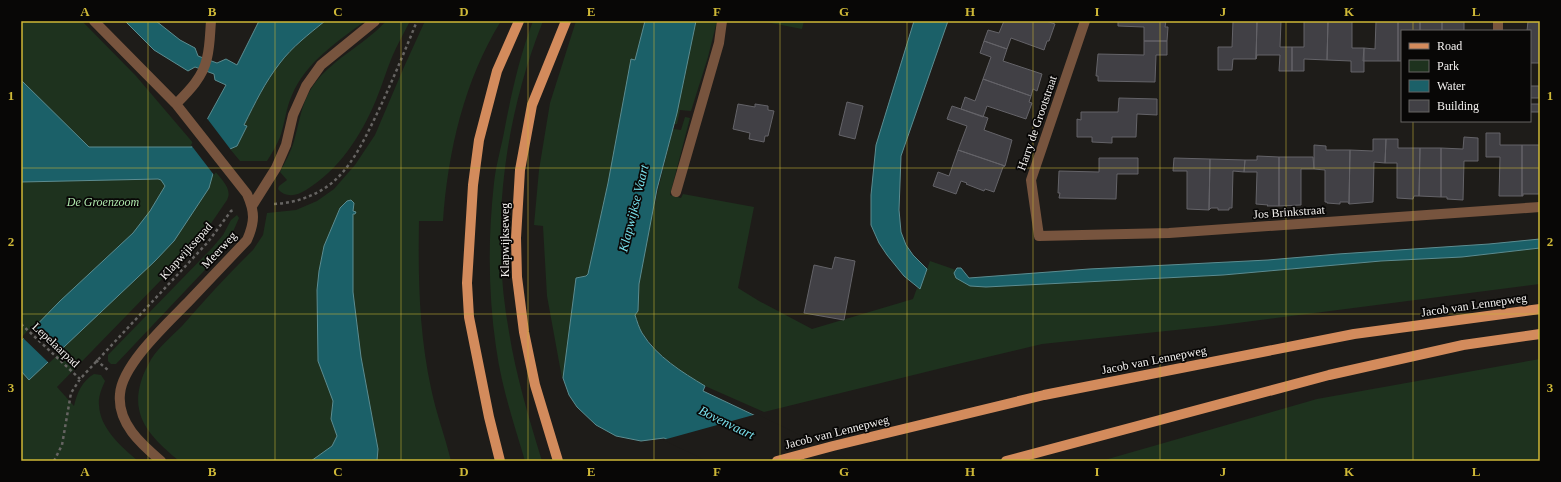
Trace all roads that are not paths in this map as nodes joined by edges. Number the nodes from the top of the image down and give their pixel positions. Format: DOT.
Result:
graph roads {
  1 [pos="94,21"];
  2 [pos="211,21"];
  3 [pos="375,21"];
  4 [pos="519,21"];
  5 [pos="566,21"];
  6 [pos="722,21"];
  7 [pos="1085,21"];
  8 [pos="176,104"];
  9 [pos="676,192"];
  10 [pos="252,206"];
  11 [pos="1540,207"];
  12 [pos="1040,236"];
  13 [pos="1540,309"];
  14 [pos="1540,334"];
  15 [pos="161,461"];
  16 [pos="500,461"];
  17 [pos="558,461"];
  18 [pos="777,461"];
  19 [pos="1006,461"];
  1 -- 8 [label="street, Meerweg"];
  2 -- 8 [label="street"];
  3 -- 10 [label="street"];
  4 -- 16 [label="main road"];
  5 -- 17 [label="main road, Klapwijkseweg"];
  6 -- 9 [label="street"];
  7 -- 12 [label="street, Harry de Grootstraat"];
  8 -- 10 [label="street, Meerweg"];
  10 -- 15 [label="street, Meerweg"];
  11 -- 12 [label="street, Jos Brinkstraat"];
  13 -- 18 [label="main road, Jacob van Lennepweg"];
  14 -- 19 [label="main road"];
}
